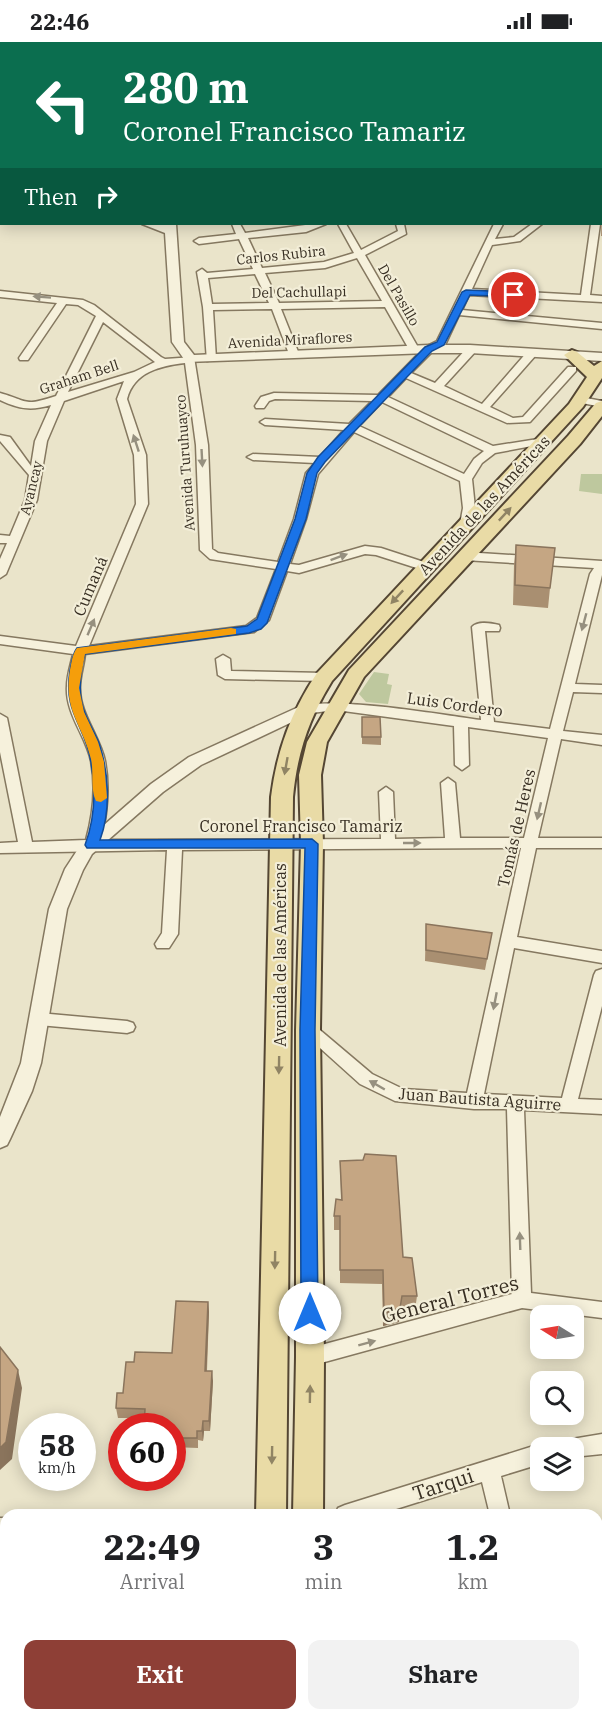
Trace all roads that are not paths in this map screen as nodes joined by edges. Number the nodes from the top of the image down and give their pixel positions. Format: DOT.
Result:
graph roads {
  1 [pos="237,225"];
  2 [pos="318,225"];
  3 [pos="343,225"];
  4 [pos="400,225"];
  5 [pos="498,225"];
  6 [pos="536,225"];
  7 [pos="170,227"];
  8 [pos="243,236"];
  9 [pos="598,239"];
  10 [pos="199,241"];
  11 [pos="489,243"];
  12 [pos="360,254"];
  13 [pos="259,271"];
  14 [pos="466,292"];
  15 [pos="0,294"];
  16 [pos="585,298"];
  17 [pos="64,299"];
  18 [pos="602,299"];
  19 [pos="390,303"];
  20 [pos="275,305"];
  21 [pos="208,307"];
  22 [pos="456,312"];
  23 [pos="100,317"];
  24 [pos="602,326"];
  25 [pos="414,349"];
  26 [pos="429,349"];
  27 [pos="472,349"];
  28 [pos="532,353"];
  29 [pos="294,354"];
  30 [pos="602,357"];
  31 [pos="24,358"];
  32 [pos="190,358"];
  33 [pos="211,359"];
  34 [pos="164,362"];
  35 [pos="572,362"];
  36 [pos="598,372"];
  37 [pos="405,374"];
  38 [pos="133,375"];
  39 [pos="437,387"];
  40 [pos="0,396"];
  41 [pos="382,398"];
  42 [pos="580,400"];
  43 [pos="58,401"];
  44 [pos="602,405"];
  45 [pos="260,406"];
  46 [pos="484,408"];
  47 [pos="265,422"];
  48 [pos="352,427"];
  49 [pos="0,438"];
  50 [pos="544,441"];
  51 [pos="492,450"];
  52 [pos="253,457"];
  53 [pos="321,460"];
  54 [pos="36,475"];
  55 [pos="466,479"];
  56 [pos="466,524"];
  57 [pos="0,539"];
  58 [pos="16,540"];
  59 [pos="464,555"];
  60 [pos="602,566"];
  61 [pos="426,567"];
  62 [pos="282,568"];
  63 [pos="0,574"];
  64 [pos="494,628"];
  65 [pos="0,640"];
  66 [pos="81,651"];
  67 [pos="223,659"];
  68 [pos="324,677"];
  69 [pos="566,688"];
  70 [pos="602,689"];
  71 [pos="336,706"];
  72 [pos="303,710"];
  73 [pos="0,718"];
  74 [pos="461,722"];
  75 [pos="488,725"];
  76 [pos="556,735"];
  77 [pos="602,740"];
  78 [pos="2,741"];
  79 [pos="462,765"];
  80 [pos="448,783"];
  81 [pos="386,792"];
  82 [pos="281,843"];
  83 [pos="388,843"];
  84 [pos="453,843"];
  85 [pos="531,843"];
  86 [pos="602,843"];
  87 [pos="312,844"];
  88 [pos="92,845"];
  89 [pos="175,845"];
  90 [pos="26,846"];
  91 [pos="0,848"];
  92 [pos="507,940"];
  93 [pos="163,944"];
  94 [pos="602,957"];
  95 [pos="602,975"];
  96 [pos="39,1019"];
  97 [pos="127,1027"];
  98 [pos="308,1030"];
  99 [pos="474,1102"];
  100 [pos="515,1104"];
  101 [pos="568,1106"];
  102 [pos="602,1107"];
  103 [pos="0,1139"];
  104 [pos="522,1300"];
  105 [pos="602,1311"];
  106 [pos="310,1358"];
  107 [pos="602,1444"];
  108 [pos="584,1446"];
  109 [pos="530,1457"];
  110 [pos="489,1469"];
  111 [pos="271,1509"];
  112 [pos="308,1509"];
  113 [pos="364,1509"];
  114 [pos="499,1509"];
  1 -- 8 [label="street"];
  2 -- 8 [label="street"];
  3 -- 12 [label="street, Del Pasillo"];
  4 -- 12 [label="street, Del Pasillo"];
  5 -- 11 [label="street"];
  6 -- 11 [label="street"];
  7 -- 32 [label="street, Avenida Turuhuayco"];
  8 -- 10 [label="street"];
  8 -- 13 [label="street"];
  9 -- 16 [label="street"];
  11 -- 14 [label="street"];
  12 -- 13 [label="street, Carlos Rubira"];
  12 -- 19 [label="street, Del Pasillo"];
  13 -- 20 [label="street"];
  13 -- 21 [label="street, Carlos Rubira"];
  14 -- 16 [label="street"];
  14 -- 22 [label="street"];
  17 -- 15 [label="street, one-way"];
  16 -- 18 [label="street"];
  17 -- 23 [label="street"];
  17 -- 31 [label="street"];
  19 -- 20 [label="street, Del Cachullapi"];
  19 -- 25 [label="street, Del Pasillo"];
  20 -- 21 [label="street, Del Cachullapi"];
  20 -- 29 [label="street"];
  21 -- 33 [label="street"];
  22 -- 24 [label="street"];
  22 -- 26 [label="street"];
  23 -- 34 [label="street"];
  23 -- 43 [label="street, Ayancay"];
  25 -- 26 [label="street, Avenida Miraflores"];
  25 -- 29 [label="street, Avenida Miraflores"];
  26 -- 27 [label="street, Avenida Miraflores"];
  26 -- 37 [label="street"];
  27 -- 28 [label="street, Avenida Miraflores"];
  27 -- 39 [label="street"];
  28 -- 35 [label="street, Avenida Miraflores"];
  28 -- 46 [label="street"];
  29 -- 33 [label="street, Avenida Miraflores"];
  30 -- 35 [label="street, Avenida Miraflores"];
  32 -- 33 [label="street, Avenida Miraflores"];
  32 -- 34 [label="street, Avenida Miraflores"];
  32 -- 62 [label="street, Avenida Turuhuayco, one-way"];
  34 -- 38 [label="street"];
  35 -- 36 [label="main road"];
  35 -- 46 [label="street"];
  36 -- 42 [label="main road, Avenida de las Américas"];
  37 -- 39 [label="street"];
  37 -- 41 [label="street"];
  38 -- 43 [label="street, Graham Bell"];
  66 -- 38 [label="street, Cumaná, one-way"];
  39 -- 46 [label="street"];
  40 -- 43 [label="street, Graham Bell"];
  41 -- 45 [label="street"];
  41 -- 48 [label="street"];
  41 -- 51 [label="street"];
  42 -- 44 [label="street"];
  42 -- 50 [label="main road, Avenida de las Américas"];
  43 -- 54 [label="street, Ayancay"];
  59 -- 44 [label="main road, Avenida de las Américas, one-way"];
  47 -- 48 [label="street"];
  48 -- 53 [label="street"];
  48 -- 55 [label="street"];
  49 -- 54 [label="street"];
  50 -- 51 [label="street"];
  50 -- 56 [label="main road, Avenida de las Américas"];
  51 -- 55 [label="street"];
  52 -- 53 [label="street"];
  53 -- 62 [label="street"];
  54 -- 58 [label="street, Ayancay"];
  55 -- 56 [label="street"];
  56 -- 61 [label="main road, Avenida de las Américas"];
  57 -- 58 [label="street"];
  58 -- 63 [label="street, Ayancay"];
  59 -- 60 [label="street"];
  59 -- 71 [label="main road, Avenida de las Américas"];
  60 -- 69 [label="street, Tomás de Heres, one-way"];
  62 -- 61 [label="street, Avenida Turuhuayco, one-way"];
  61 -- 68 [label="main road, Avenida de las Américas, one-way"];
  62 -- 66 [label="street"];
  64 -- 75 [label="street"];
  65 -- 66 [label="street"];
  66 -- 88 [label="street, Cumaná"];
  67 -- 68 [label="street"];
  68 -- 72 [label="main road, Avenida de las Américas"];
  69 -- 70 [label="street"];
  69 -- 76 [label="street, Tomás de Heres"];
  71 -- 72 [label="street, Luis Cordero"];
  71 -- 74 [label="street, Luis Cordero"];
  71 -- 87 [label="main road, Avenida de las Américas"];
  72 -- 82 [label="main road, Avenida de las Américas, one-way"];
  72 -- 88 [label="street"];
  73 -- 78 [label="street"];
  74 -- 75 [label="street, Luis Cordero"];
  74 -- 79 [label="street"];
  75 -- 76 [label="street, Luis Cordero"];
  76 -- 77 [label="street, Luis Cordero"];
  76 -- 85 [label="street, Tomás de Heres, one-way"];
  78 -- 90 [label="street"];
  80 -- 84 [label="street"];
  81 -- 83 [label="street"];
  82 -- 87 [label="street, Coronel Francisco Tamariz"];
  82 -- 89 [label="street, Coronel Francisco Tamariz"];
  82 -- 111 [label="main road, Avenida de las Américas, one-way"];
  83 -- 84 [label="street, Coronel Francisco Tamariz, one-way"];
  83 -- 87 [label="street, Coronel Francisco Tamariz"];
  84 -- 85 [label="street, Coronel Francisco Tamariz"];
  85 -- 86 [label="street, Coronel Francisco Tamariz"];
  85 -- 92 [label="street, Tomás de Heres"];
  87 -- 98 [label="main road, Avenida de las Américas"];
  88 -- 89 [label="street, Coronel Francisco Tamariz"];
  88 -- 90 [label="street, Coronel Francisco Tamariz"];
  88 -- 96 [label="street"];
  89 -- 93 [label="street"];
  90 -- 91 [label="street, Coronel Francisco Tamariz"];
  92 -- 94 [label="street"];
  92 -- 99 [label="street, Tomás de Heres, one-way"];
  95 -- 101 [label="street"];
  96 -- 97 [label="street"];
  96 -- 103 [label="street"];
  99 -- 98 [label="street, Juan Bautista Aguirre, one-way"];
  98 -- 106 [label="main road, Avenida de las Américas"];
  99 -- 100 [label="street, Juan Bautista Aguirre"];
  100 -- 101 [label="street, Juan Bautista Aguirre"];
  104 -- 100 [label="street, one-way"];
  101 -- 102 [label="street, Juan Bautista Aguirre"];
  104 -- 105 [label="street, General Torres"];
  106 -- 104 [label="street, General Torres, one-way"];
  112 -- 106 [label="main road, Avenida de las Américas, one-way"];
  107 -- 108 [label="street"];
  109 -- 110 [label="street, Tarqui"];
  110 -- 113 [label="street, Tarqui"];
  110 -- 114 [label="street"];
}
